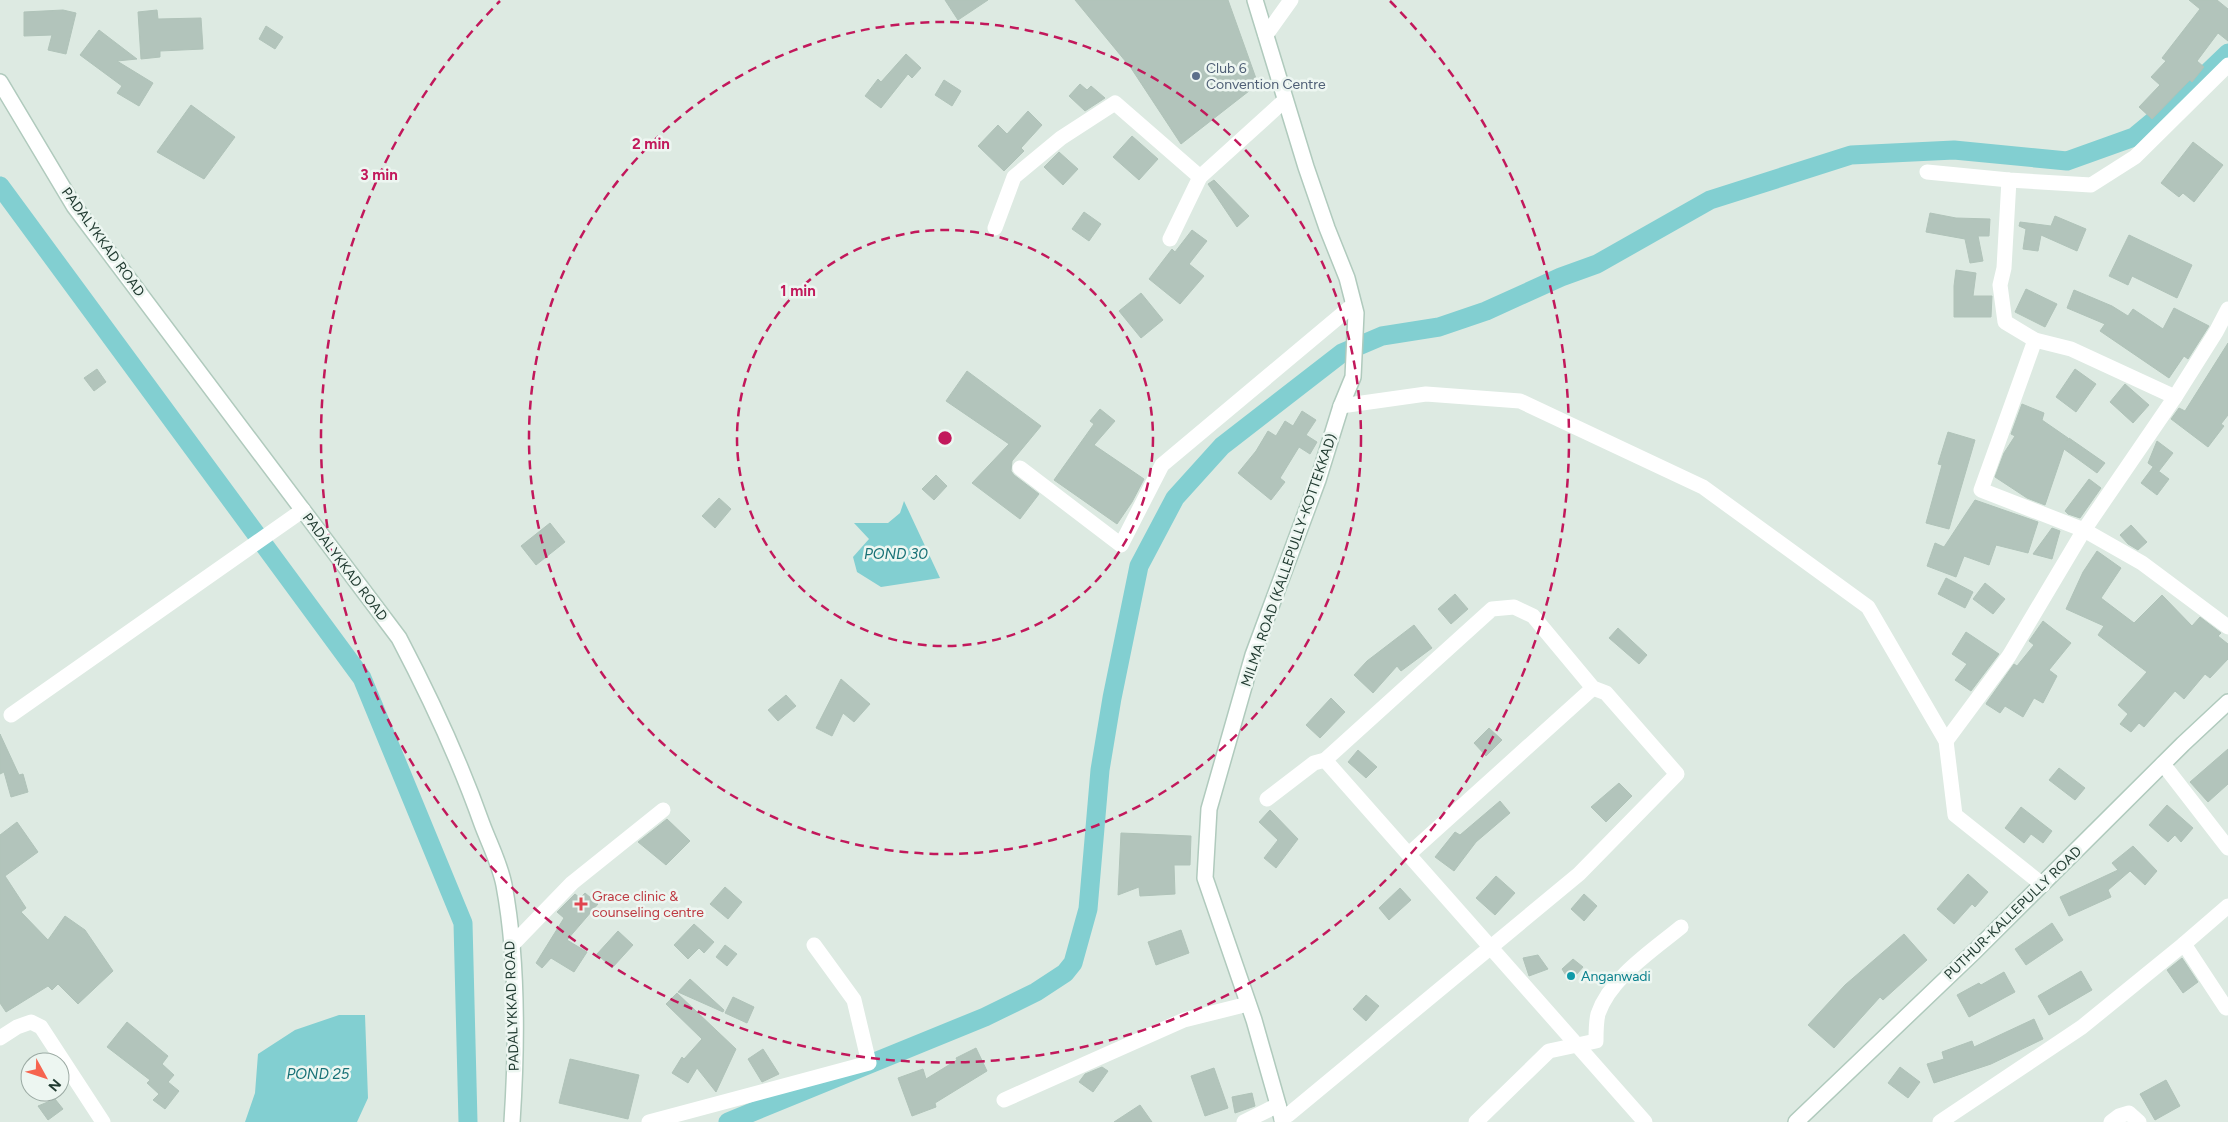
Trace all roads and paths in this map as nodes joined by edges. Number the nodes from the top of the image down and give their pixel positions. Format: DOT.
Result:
graph roads {
  1 [pos="1255,0"];
  2 [pos="1291,0"];
  3 [pos="1266,35"];
  4 [pos="2228,65"];
  5 [pos="0,82"];
  6 [pos="1285,100"];
  7 [pos="1927,172"];
  8 [pos="1200,177"];
  9 [pos="2009,180"];
  10 [pos="995,228"];
  11 [pos="1170,239"];
  12 [pos="1354,309"];
  13 [pos="2228,309"];
  14 [pos="2035,340"];
  15 [pos="2175,397"];
  16 [pos="1341,406"];
  17 [pos="1020,468"];
  18 [pos="303,510"];
  19 [pos="2084,530"];
  20 [pos="2228,627"];
  21 [pos="1593,688"];
  22 [pos="2228,702"];
  23 [pos="11,715"];
  24 [pos="1946,741"];
  25 [pos="1325,760"];
  26 [pos="2163,764"];
  27 [pos="1268,799"];
  28 [pos="663,810"];
  29 [pos="2228,848"];
  30 [pos="1409,854"];
  31 [pos="2043,885"];
  32 [pos="2228,906"];
  33 [pos="1681,927"];
  34 [pos="2184,944"];
  35 [pos="814,945"];
  36 [pos="511,946"];
  37 [pos="1490,948"];
  38 [pos="1248,1004"];
  39 [pos="2226,1008"];
  40 [pos="0,1038"];
  41 [pos="1577,1044"];
  42 [pos="1004,1100"];
  43 [pos="1281,1116"];
  44 [pos="103,1122"];
  45 [pos="512,1122"];
  46 [pos="649,1122"];
  47 [pos="1244,1122"];
  48 [pos="1476,1122"];
  49 [pos="1645,1122"];
  50 [pos="1796,1122"];
  51 [pos="1940,1122"];
  52 [pos="2111,1122"];
  53 [pos="2139,1122"];
  1 -- 3 [label="street, MILMA ROAD (KALLEPULLY-KOTTEKKAD)"];
  2 -- 3 [label="street"];
  3 -- 6 [label="street, MILMA ROAD (KALLEPULLY-KOTTEKKAD)"];
  4 -- 9 [label="street"];
  5 -- 18 [label="street, PADALYKKAD ROAD"];
  6 -- 8 [label="street"];
  6 -- 12 [label="street, MILMA ROAD (KALLEPULLY-KOTTEKKAD)"];
  7 -- 9 [label="street"];
  8 -- 10 [label="street"];
  8 -- 11 [label="street"];
  9 -- 14 [label="street"];
  12 -- 16 [label="street, MILMA ROAD (KALLEPULLY-KOTTEKKAD)"];
  12 -- 17 [label="street"];
  13 -- 15 [label="street"];
  14 -- 15 [label="street"];
  14 -- 19 [label="street"];
  15 -- 19 [label="street"];
  16 -- 24 [label="street"];
  16 -- 38 [label="street, MILMA ROAD (KALLEPULLY-KOTTEKKAD)"];
  18 -- 23 [label="street"];
  18 -- 36 [label="street, PADALYKKAD ROAD"];
  19 -- 20 [label="street"];
  19 -- 24 [label="street"];
  21 -- 25 [label="street"];
  21 -- 30 [label="street"];
  21 -- 37 [label="street"];
  22 -- 26 [label="street, PUTHUR-KALLEPULLY ROAD"];
  24 -- 31 [label="street"];
  25 -- 27 [label="street"];
  25 -- 30 [label="street"];
  26 -- 29 [label="street"];
  26 -- 31 [label="street, PUTHUR-KALLEPULLY ROAD"];
  28 -- 36 [label="street"];
  30 -- 37 [label="street"];
  31 -- 50 [label="street, PUTHUR-KALLEPULLY ROAD"];
  32 -- 34 [label="street"];
  33 -- 41 [label="street"];
  34 -- 39 [label="street"];
  34 -- 51 [label="street"];
  35 -- 46 [label="street"];
  36 -- 45 [label="street, PADALYKKAD ROAD"];
  37 -- 41 [label="street"];
  37 -- 43 [label="street"];
  38 -- 42 [label="street"];
  38 -- 43 [label="street, MILMA ROAD (KALLEPULLY-KOTTEKKAD)"];
  40 -- 44 [label="street"];
  41 -- 48 [label="street"];
  41 -- 49 [label="street"];
  43 -- 47 [label="street"];
  52 -- 53 [label="street"];
}
